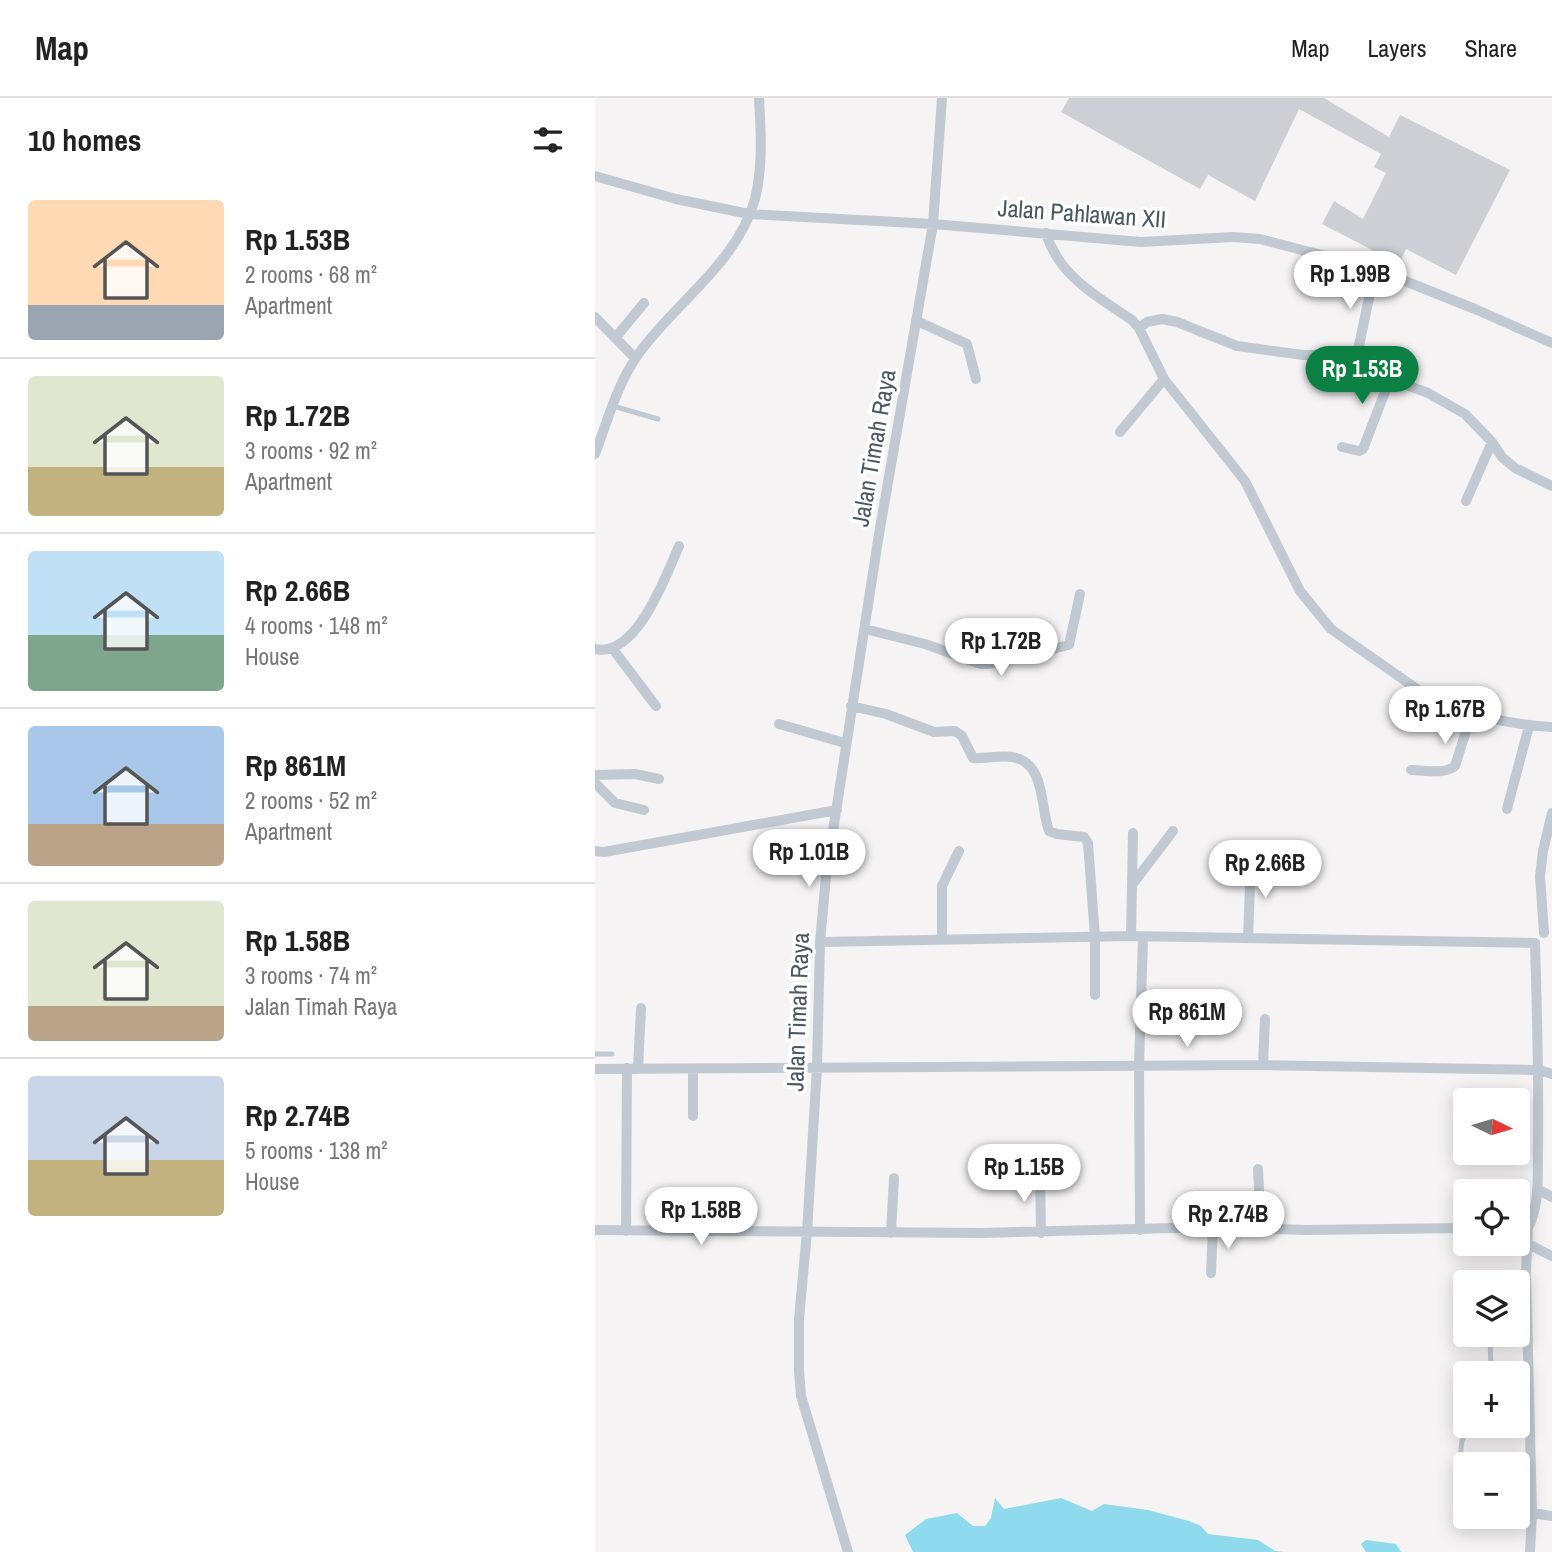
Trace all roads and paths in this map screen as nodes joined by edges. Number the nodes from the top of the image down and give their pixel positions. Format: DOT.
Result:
graph roads {
  1 [pos="759,98"];
  2 [pos="942,98"];
  3 [pos="595,176"];
  4 [pos="749,215"];
  5 [pos="933,224"];
  6 [pos="1046,233"];
  7 [pos="1375,269"];
  8 [pos="644,303"];
  9 [pos="595,317"];
  10 [pos="917,321"];
  11 [pos="1139,328"];
  12 [pos="616,337"];
  13 [pos="1552,343"];
  14 [pos="635,358"];
  15 [pos="1356,360"];
  16 [pos="976,379"];
  17 [pos="1164,379"];
  18 [pos="1390,379"];
  19 [pos="611,406"];
  20 [pos="657,419"];
  21 [pos="1120,432"];
  22 [pos="1492,442"];
  23 [pos="596,447"];
  24 [pos="1342,447"];
  25 [pos="1552,486"];
  26 [pos="1465,501"];
  27 [pos="679,546"];
  28 [pos="1080,594"];
  29 [pos="865,629"];
  30 [pos="612,648"];
  31 [pos="595,649"];
  32 [pos="656,706"];
  33 [pos="851,706"];
  34 [pos="1472,712"];
  35 [pos="779,724"];
  36 [pos="1529,726"];
  37 [pos="1552,727"];
  38 [pos="845,743"];
  39 [pos="1411,770"];
  40 [pos="595,775"];
  41 [pos="659,779"];
  42 [pos="595,783"];
  43 [pos="1507,809"];
  44 [pos="644,810"];
  45 [pos="837,810"];
  46 [pos="1552,813"];
  47 [pos="1173,831"];
  48 [pos="1133,833"];
  49 [pos="595,851"];
  50 [pos="959,851"];
  51 [pos="1251,860"];
  52 [pos="1132,885"];
  53 [pos="1548,931"];
  54 [pos="1131,936"];
  55 [pos="1095,937"];
  56 [pos="1143,937"];
  57 [pos="1248,938"];
  58 [pos="942,939"];
  59 [pos="820,942"];
  60 [pos="1535,943"];
  61 [pos="1095,995"];
  62 [pos="641,1008"];
  63 [pos="1265,1019"];
  64 [pos="595,1054"];
  65 [pos="612,1054"];
  66 [pos="1139,1065"];
  67 [pos="1263,1065"];
  68 [pos="817,1067"];
  69 [pos="633,1068"];
  70 [pos="595,1069"];
  71 [pos="693,1069"];
  72 [pos="1539,1070"];
  73 [pos="1552,1074"];
  74 [pos="693,1116"];
  75 [pos="1258,1169"];
  76 [pos="1040,1174"];
  77 [pos="894,1178"];
  78 [pos="1537,1189"];
  79 [pos="1552,1197"];
  80 [pos="1530,1221"];
  81 [pos="1213,1227"];
  82 [pos="1453,1228"];
  83 [pos="1261,1229"];
  84 [pos="595,1230"];
  85 [pos="1140,1230"];
  86 [pos="626,1231"];
  87 [pos="807,1233"];
  88 [pos="891,1233"];
  89 [pos="1041,1233"];
  90 [pos="1530,1245"];
  91 [pos="1552,1256"];
  92 [pos="1211,1273"];
  93 [pos="1528,1347"];
  94 [pos="1532,1513"];
  95 [pos="1552,1516"];
  96 [pos="848,1552"];
  97 [pos="1530,1552"];
  1 -- 4 [label="street"];
  2 -- 5 [label="street, Jalan Timah Raya"];
  3 -- 4 [label="street, Jalan Pahlawan XII"];
  4 -- 5 [label="street, Jalan Pahlawan XII"];
  4 -- 14 [label="street"];
  5 -- 6 [label="street, Jalan Pahlawan XII"];
  5 -- 10 [label="street, Jalan Timah Raya"];
  6 -- 7 [label="street, Jalan Pahlawan XII"];
  6 -- 11 [label="street"];
  7 -- 13 [label="street, Jalan Pahlawan XII"];
  7 -- 15 [label="street"];
  8 -- 12 [label="street"];
  9 -- 12 [label="street"];
  10 -- 16 [label="street"];
  10 -- 29 [label="street, Jalan Timah Raya"];
  11 -- 15 [label="street"];
  11 -- 17 [label="street"];
  12 -- 14 [label="street"];
  14 -- 19 [label="street"];
  15 -- 18 [label="street"];
  17 -- 21 [label="street"];
  17 -- 34 [label="street"];
  18 -- 22 [label="street"];
  18 -- 24 [label="street"];
  19 -- 20 [label="lane"];
  19 -- 23 [label="street"];
  22 -- 25 [label="street"];
  22 -- 26 [label="street"];
  27 -- 30 [label="street"];
  28 -- 29 [label="street"];
  29 -- 33 [label="street, Jalan Timah Raya"];
  30 -- 31 [label="street"];
  30 -- 32 [label="street"];
  33 -- 38 [label="street, Jalan Timah Raya"];
  33 -- 55 [label="street"];
  34 -- 36 [label="street"];
  34 -- 39 [label="street"];
  35 -- 38 [label="street"];
  36 -- 37 [label="street"];
  36 -- 43 [label="street"];
  38 -- 45 [label="street, Jalan Timah Raya"];
  40 -- 41 [label="street"];
  42 -- 44 [label="street"];
  45 -- 49 [label="street"];
  45 -- 59 [label="street, Jalan Timah Raya"];
  46 -- 53 [label="street"];
  47 -- 52 [label="street"];
  48 -- 52 [label="street"];
  50 -- 58 [label="street"];
  51 -- 57 [label="street"];
  52 -- 54 [label="street"];
  53 -- 60 [label="street"];
  54 -- 55 [label="street"];
  54 -- 56 [label="street"];
  55 -- 58 [label="street"];
  55 -- 61 [label="street"];
  56 -- 57 [label="street"];
  56 -- 66 [label="street"];
  57 -- 60 [label="street"];
  58 -- 59 [label="street"];
  59 -- 68 [label="street, Jalan Timah Raya"];
  60 -- 72 [label="street"];
  62 -- 69 [label="street"];
  63 -- 67 [label="street"];
  64 -- 65 [label="lane"];
  66 -- 67 [label="street"];
  66 -- 68 [label="street"];
  66 -- 85 [label="street"];
  67 -- 72 [label="street"];
  68 -- 71 [label="street"];
  68 -- 87 [label="street, Jalan Timah Raya"];
  69 -- 70 [label="street"];
  69 -- 71 [label="street"];
  69 -- 86 [label="street"];
  71 -- 74 [label="street"];
  72 -- 73 [label="street"];
  72 -- 78 [label="street"];
  75 -- 83 [label="street"];
  76 -- 89 [label="street"];
  77 -- 88 [label="street"];
  78 -- 79 [label="street"];
  78 -- 80 [label="street"];
  81 -- 83 [label="street"];
  81 -- 85 [label="street"];
  81 -- 92 [label="street"];
  82 -- 83 [label="street"];
  84 -- 86 [label="street"];
  85 -- 89 [label="street"];
  86 -- 87 [label="street"];
  87 -- 88 [label="street"];
  87 -- 96 [label="street, Jalan Timah Raya"];
  88 -- 89 [label="street"];
  90 -- 91 [label="street"];
  93 -- 94 [label="street"];
  94 -- 95 [label="street"];
  94 -- 97 [label="street"];
}
